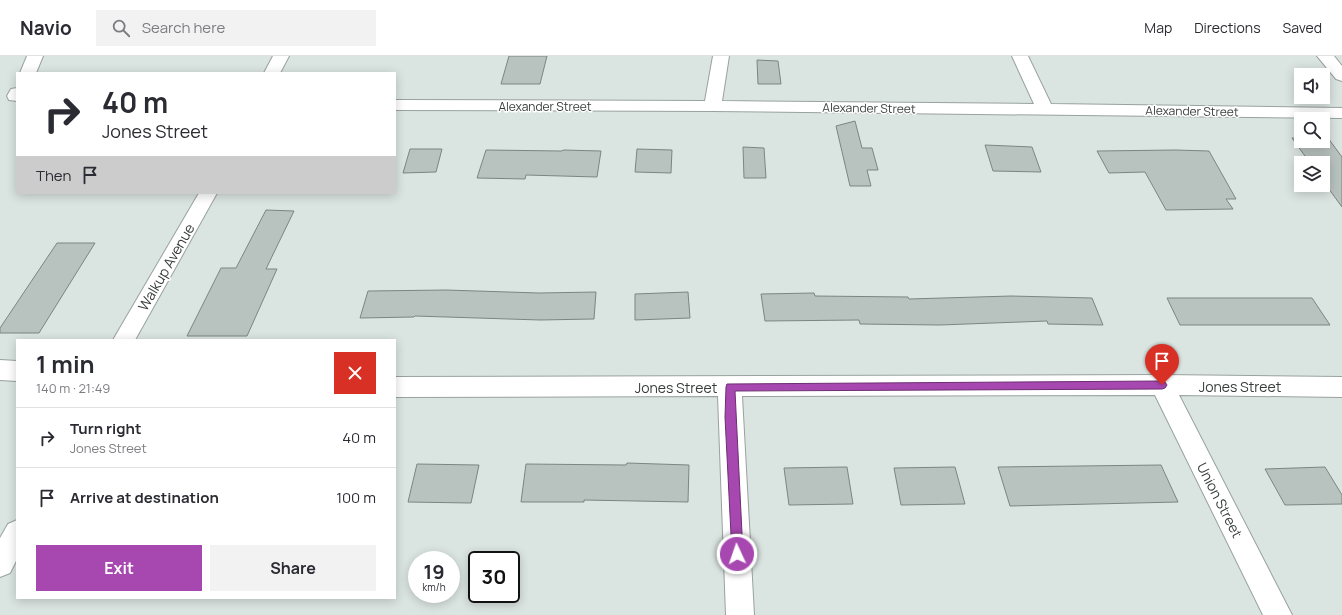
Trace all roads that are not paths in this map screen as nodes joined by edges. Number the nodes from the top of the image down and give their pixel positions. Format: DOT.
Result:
graph roads {
  1 [pos="35,56"];
  2 [pos="281,56"];
  3 [pos="721,56"];
  4 [pos="1020,56"];
  5 [pos="1325,56"];
  6 [pos="28,72"];
  7 [pos="273,72"];
  8 [pos="1342,76"];
  9 [pos="396,106"];
  10 [pos="713,106"];
  11 [pos="1045,109"];
  12 [pos="1342,113"];
  13 [pos="207,194"];
  14 [pos="125,339"];
  15 [pos="0,370"];
  16 [pos="16,371"];
  17 [pos="1162,385"];
  18 [pos="1342,386"];
  19 [pos="396,387"];
  20 [pos="730,387"];
  21 [pos="16,535"];
  22 [pos="0,564"];
  23 [pos="740,615"];
  24 [pos="1278,615"];
  1 -- 6 [label="street"];
  2 -- 7 [label="street"];
  3 -- 10 [label="street"];
  4 -- 11 [label="street"];
  5 -- 8 [label="street"];
  9 -- 10 [label="street, Alexander Street"];
  10 -- 11 [label="street, Alexander Street"];
  11 -- 12 [label="street, Alexander Street"];
  13 -- 14 [label="street, Walkup Avenue"];
  15 -- 16 [label="street"];
  17 -- 18 [label="street, Jones Street"];
  17 -- 20 [label="street, Jones Street"];
  17 -- 24 [label="street, Union Street"];
  19 -- 20 [label="street, Jones Street"];
  20 -- 23 [label="street"];
  21 -- 22 [label="street"];
}
